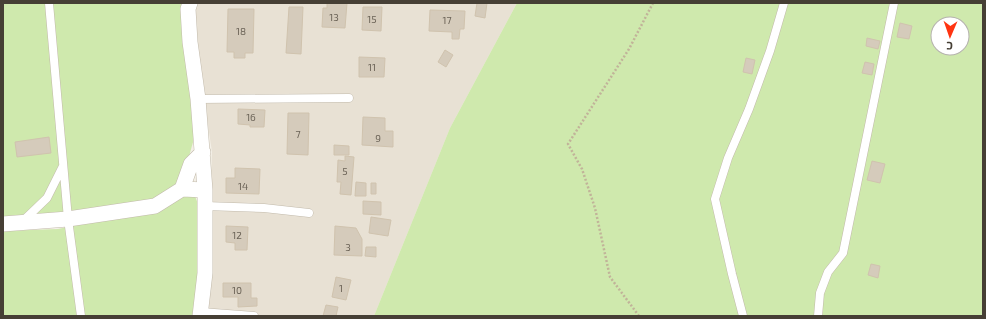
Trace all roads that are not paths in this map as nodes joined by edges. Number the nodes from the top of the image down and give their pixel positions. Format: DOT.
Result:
graph roads {
  1 [pos="49,3"];
  2 [pos="190,3"];
  3 [pos="784,3"];
  4 [pos="894,3"];
  5 [pos="348,98"];
  6 [pos="198,99"];
  7 [pos="203,152"];
  8 [pos="63,166"];
  9 [pos="182,189"];
  10 [pos="205,190"];
  11 [pos="205,206"];
  12 [pos="308,213"];
  13 [pos="68,219"];
  14 [pos="22,222"];
  15 [pos="3,224"];
  16 [pos="200,314"];
  17 [pos="81,316"];
  18 [pos="254,316"];
  19 [pos="743,316"];
  20 [pos="818,316"];
  1 -- 8 [label="lane"];
  2 -- 6 [label="street"];
  3 -- 19 [label="lane"];
  4 -- 20 [label="lane"];
  5 -- 6 [label="lane"];
  6 -- 7 [label="street"];
  7 -- 9 [label="street"];
  7 -- 10 [label="street"];
  8 -- 13 [label="lane"];
  8 -- 14 [label="lane"];
  9 -- 10 [label="street"];
  9 -- 13 [label="street"];
  10 -- 11 [label="street"];
  11 -- 12 [label="lane"];
  11 -- 16 [label="street"];
  13 -- 14 [label="street"];
  13 -- 17 [label="lane"];
  14 -- 15 [label="street"];
  16 -- 18 [label="lane"];
}
